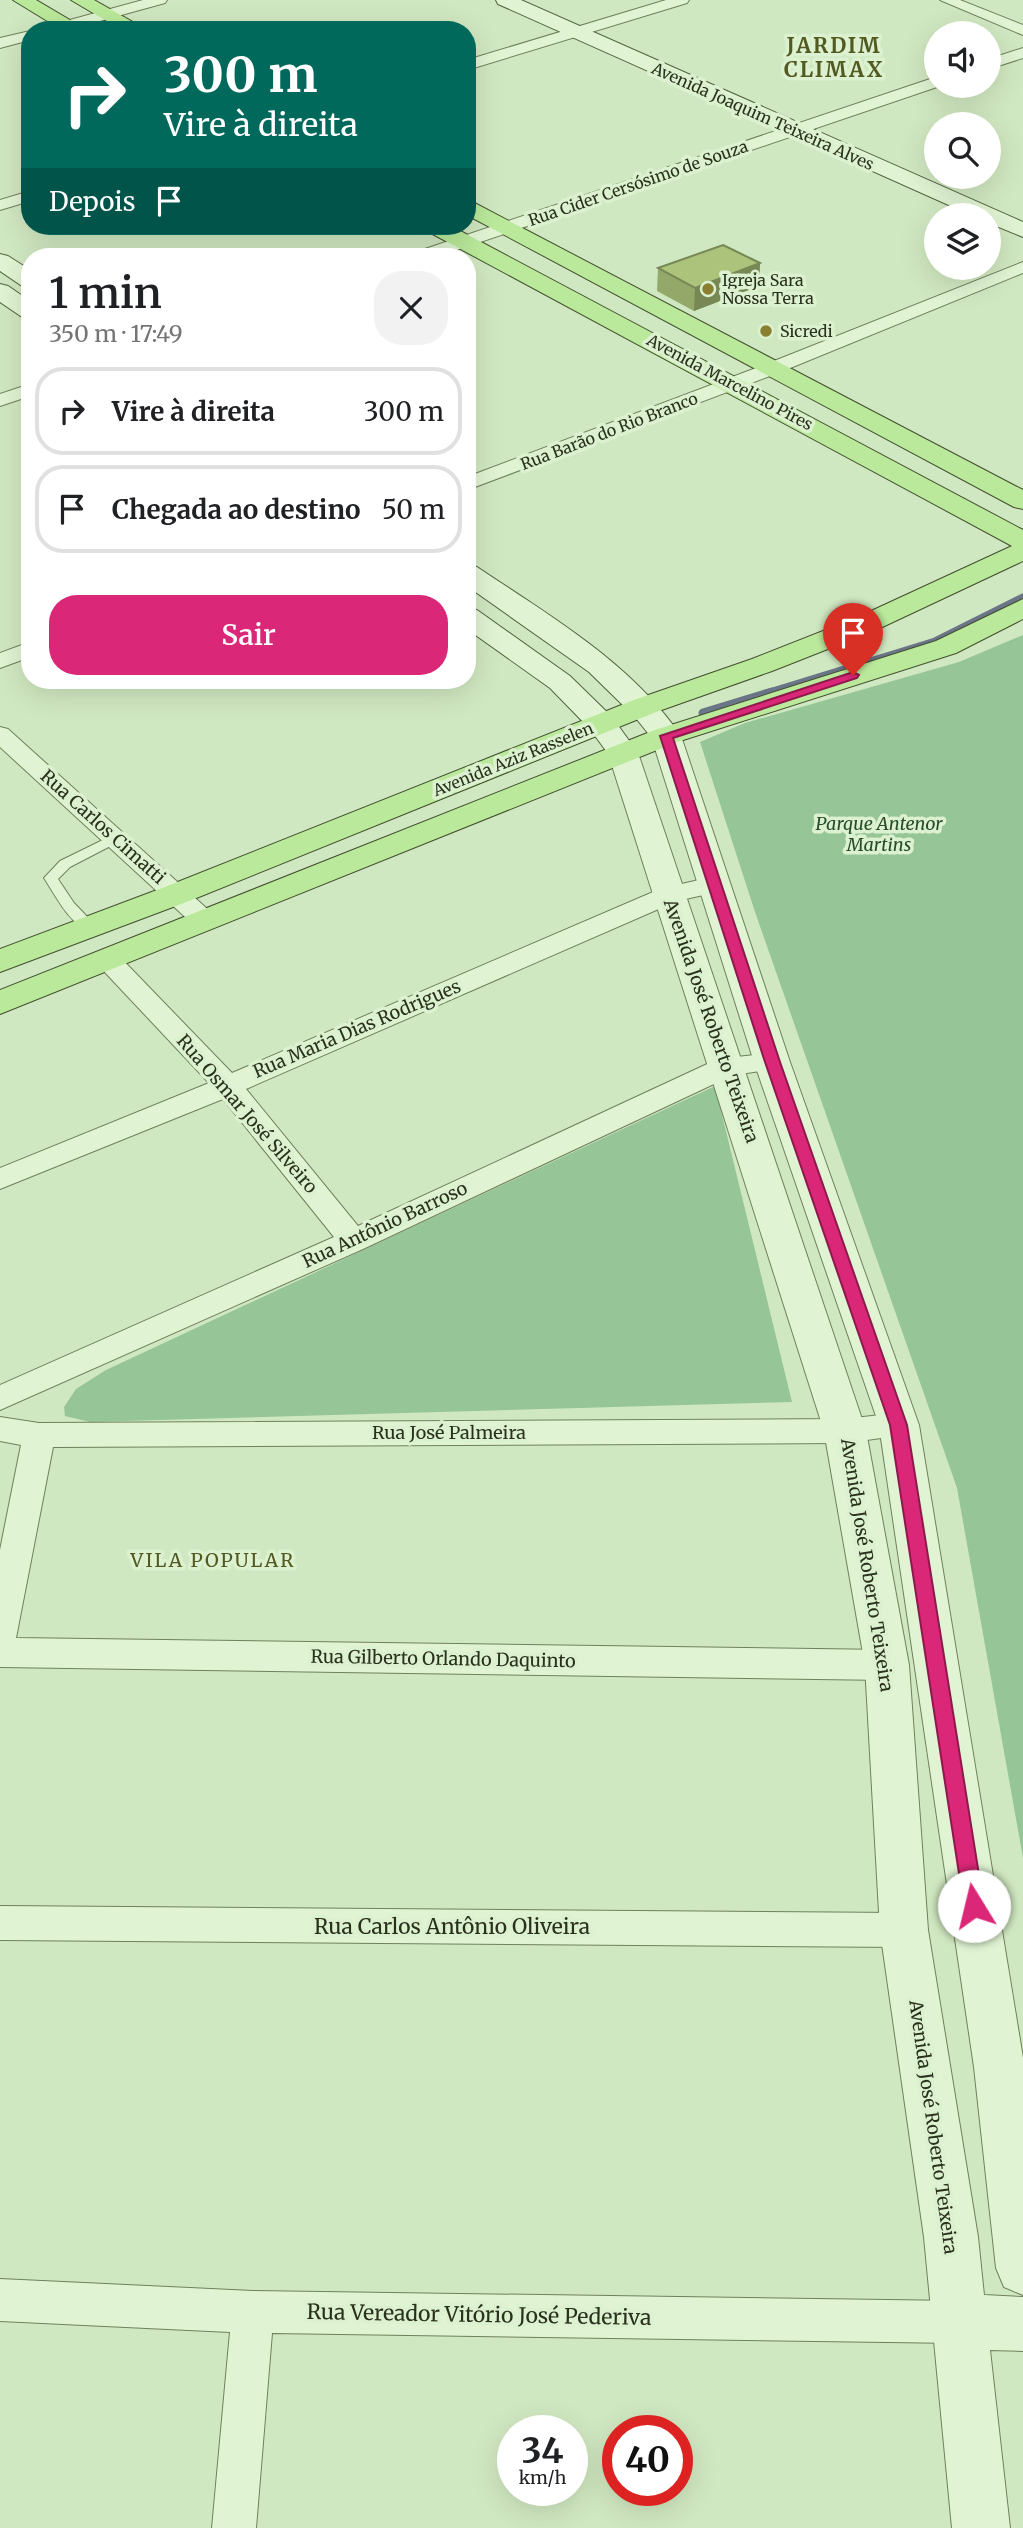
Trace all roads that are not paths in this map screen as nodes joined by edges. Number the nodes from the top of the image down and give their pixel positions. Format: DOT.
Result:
graph roads {
  1 [pos="22,0"];
  2 [pos="80,0"];
  3 [pos="160,0"];
  4 [pos="505,0"];
  5 [pos="682,0"];
  6 [pos="947,0"];
  7 [pos="108,14"];
  8 [pos="54,21"];
  9 [pos="86,21"];
  10 [pos="121,21"];
  11 [pos="1023,30"];
  12 [pos="574,33"];
  13 [pos="21,37"];
  14 [pos="0,43"];
  15 [pos="1023,53"];
  16 [pos="1001,60"];
  17 [pos="476,62"];
  18 [pos="924,86"];
  19 [pos="794,130"];
  20 [pos="21,199"];
  21 [pos="0,205"];
  22 [pos="476,211"];
  23 [pos="508,227"];
  24 [pos="1023,230"];
  25 [pos="452,235"];
  26 [pos="465,242"];
  27 [pos="447,248"];
  28 [pos="0,261"];
  29 [pos="1023,267"];
  30 [pos="21,275"];
  31 [pos="0,291"];
  32 [pos="21,306"];
  33 [pos="771,369"];
  34 [pos="734,383"];
  35 [pos="21,393"];
  36 [pos="0,400"];
  37 [pos="476,481"];
  38 [pos="1023,501"];
  39 [pos="1023,541"];
  40 [pos="1023,551"];
  41 [pos="476,579"];
  42 [pos="1023,608"];
  43 [pos="476,622"];
  44 [pos="21,653"];
  45 [pos="0,661"];
  46 [pos="655,721"];
  47 [pos="0,734"];
  48 [pos="612,738"];
  49 [pos="115,838"];
  50 [pos="716,884"];
  51 [pos="177,894"];
  52 [pos="668,895"];
  53 [pos="205,921"];
  54 [pos="90,927"];
  55 [pos="108,960"];
  56 [pos="0,961"];
  57 [pos="0,1003"];
  58 [pos="772,1062"];
  59 [pos="728,1066"];
  60 [pos="228,1086"];
  61 [pos="0,1179"];
  62 [pos="353,1241"];
  63 [pos="0,1398"];
  64 [pos="899,1425"];
  65 [pos="0,1429"];
  66 [pos="845,1431"];
  67 [pos="39,1435"];
  68 [pos="0,1635"];
  69 [pos="0,1653"];
  70 [pos="887,1665"];
  71 [pos="0,1923"];
  72 [pos="904,1930"];
  73 [pos="1023,2268"];
  74 [pos="0,2300"];
  75 [pos="253,2312"];
  76 [pos="958,2322"];
  77 [pos="1023,2324"];
  78 [pos="234,2528"];
  79 [pos="981,2528"];
  1 -- 8 [label="main road"];
  2 -- 7 [label="main road"];
  3 -- 7 [label="street"];
  4 -- 12 [label="street, Avenida Joaquim Teixeira Alves"];
  5 -- 12 [label="street"];
  6 -- 11 [label="street"];
  7 -- 9 [label="street"];
  7 -- 10 [label="main road"];
  12 -- 17 [label="street"];
  12 -- 19 [label="street, Avenida Joaquim Teixeira Alves"];
  13 -- 14 [label="street"];
  15 -- 16 [label="street"];
  18 -- 19 [label="street, Rua Cider Cersósimo de Souza"];
  19 -- 23 [label="street, Rua Cider Cersósimo de Souza"];
  19 -- 24 [label="street, Avenida Joaquim Teixeira Alves"];
  20 -- 21 [label="street"];
  22 -- 23 [label="main road, Avenida Marcelino Pires"];
  23 -- 26 [label="street, Rua Cider Cersósimo de Souza"];
  23 -- 33 [label="main road, Avenida Marcelino Pires"];
  25 -- 26 [label="main road, Avenida Marcelino Pires"];
  26 -- 27 [label="street, Rua Cider Cersósimo de Souza"];
  26 -- 34 [label="main road, Avenida Marcelino Pires"];
  28 -- 30 [label="street"];
  29 -- 33 [label="street, Rua Barão do Rio Branco"];
  31 -- 32 [label="street"];
  33 -- 34 [label="street, Rua Barão do Rio Branco"];
  33 -- 38 [label="main road, Avenida Marcelino Pires"];
  34 -- 37 [label="street, Rua Barão do Rio Branco"];
  34 -- 39 [label="main road, Avenida Marcelino Pires"];
  35 -- 36 [label="street"];
  40 -- 46 [label="main road, Avenida Aziz Rasselen"];
  41 -- 46 [label="street"];
  42 -- 46 [label="main road, Avenida Aziz Rasselen"];
  43 -- 48 [label="street"];
  44 -- 45 [label="street"];
  46 -- 48 [label="main road, Avenida Aziz Rasselen"];
  46 -- 50 [label="street"];
  47 -- 49 [label="street, Rua Carlos Cimatti"];
  48 -- 51 [label="main road, Avenida Aziz Rasselen"];
  48 -- 52 [label="street, Avenida José Roberto Teixeira"];
  48 -- 53 [label="main road, Avenida Aziz Rasselen"];
  49 -- 51 [label="street, Rua Carlos Cimatti"];
  49 -- 54 [label="lane"];
  50 -- 52 [label="street, Rua Maria Dias Rodrigues"];
  50 -- 58 [label="street"];
  51 -- 53 [label="street, Rua Carlos Cimatti"];
  51 -- 54 [label="main road, Avenida Aziz Rasselen"];
  52 -- 59 [label="street, Avenida José Roberto Teixeira"];
  52 -- 60 [label="street, Rua Maria Dias Rodrigues"];
  53 -- 55 [label="main road, Avenida Aziz Rasselen"];
  54 -- 56 [label="main road, Avenida Aziz Rasselen"];
  55 -- 57 [label="main road, Avenida Aziz Rasselen"];
  55 -- 60 [label="street, Rua Osmar José Silveiro"];
  58 -- 59 [label="street, Rua Antônio Barroso"];
  58 -- 64 [label="street"];
  59 -- 62 [label="street, Rua Antônio Barroso"];
  59 -- 66 [label="street, Avenida José Roberto Teixeira"];
  60 -- 61 [label="street, Rua Maria Dias Rodrigues"];
  60 -- 62 [label="street, Rua Osmar José Silveiro"];
  62 -- 63 [label="street, Rua Antônio Barroso"];
  64 -- 66 [label="street, Rua José Palmeira"];
  64 -- 73 [label="street"];
  65 -- 67 [label="street, Rua José Palmeira"];
  66 -- 67 [label="street, Rua José Palmeira"];
  66 -- 70 [label="street, Avenida José Roberto Teixeira"];
  67 -- 68 [label="street"];
  69 -- 70 [label="street, Rua Gilberto Orlando Daquinto"];
  70 -- 72 [label="street, Avenida José Roberto Teixeira"];
  71 -- 72 [label="street, Rua Carlos Antônio Oliveira"];
  72 -- 76 [label="street, Avenida José Roberto Teixeira"];
  74 -- 75 [label="street, Rua Vereador Vitório José Pederiva"];
  75 -- 76 [label="street, Rua Vereador Vitório José Pederiva"];
  75 -- 78 [label="street"];
  76 -- 77 [label="street"];
  76 -- 79 [label="street, Avenida José Roberto Teixeira"];
}
